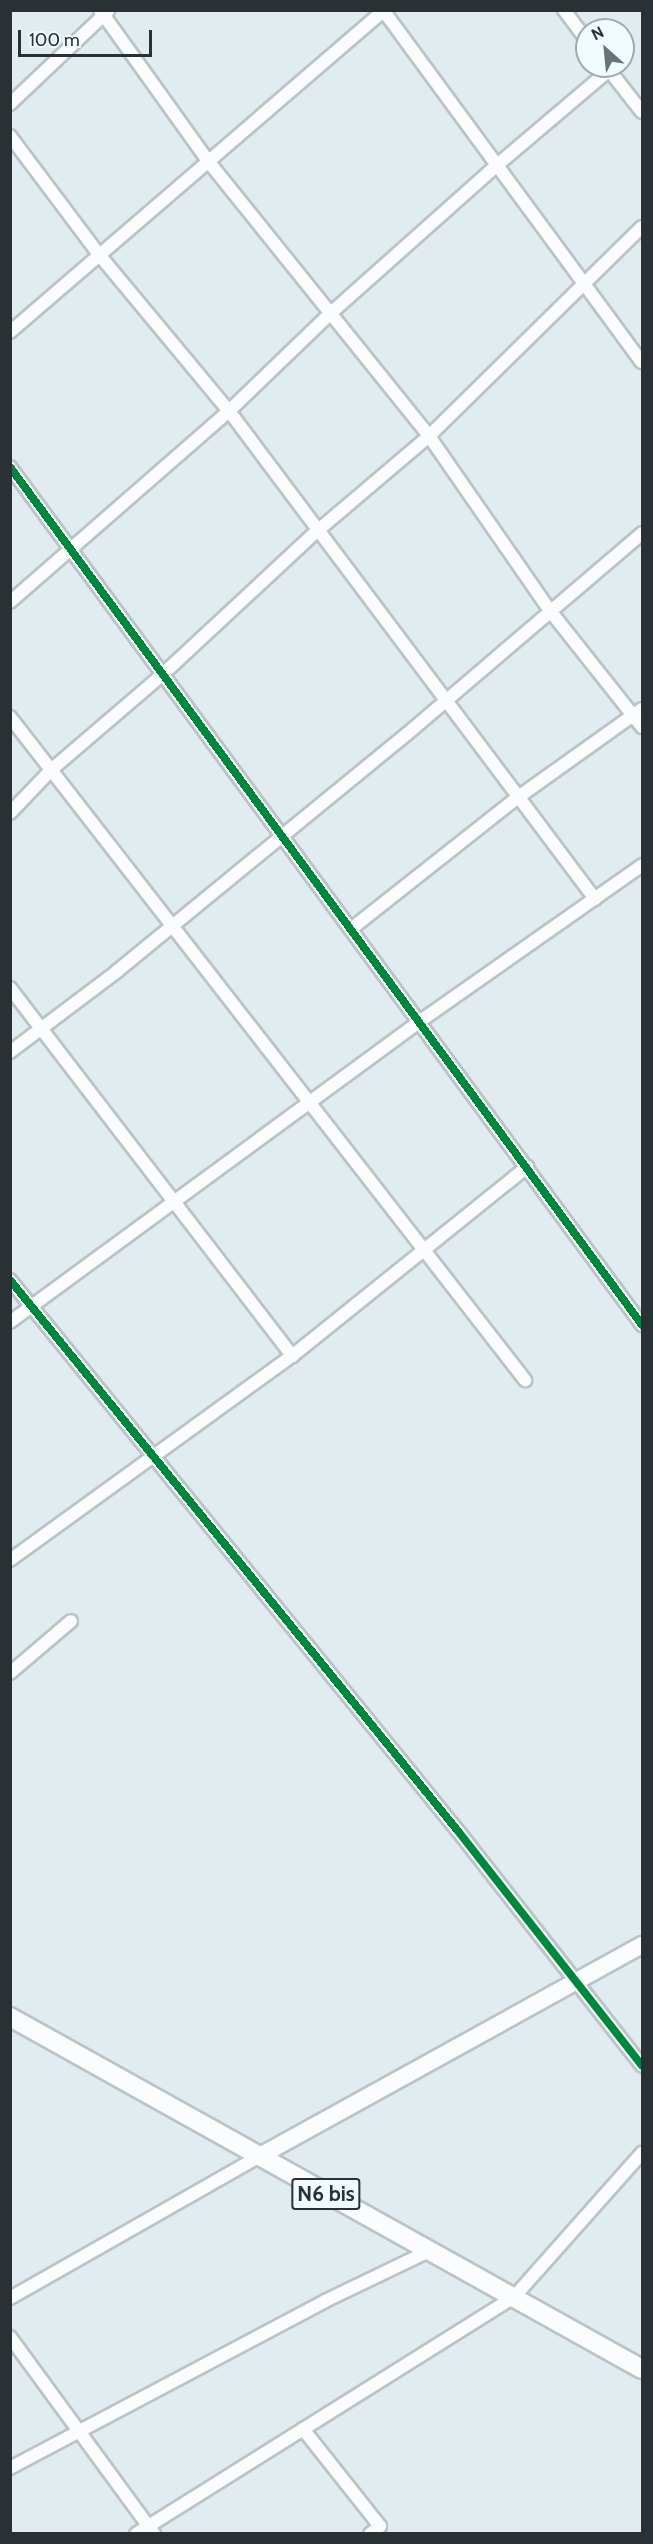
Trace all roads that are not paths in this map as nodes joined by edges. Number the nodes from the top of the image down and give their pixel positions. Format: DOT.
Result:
graph roads {
  1 [pos="564,10"];
  2 [pos="383,11"];
  3 [pos="104,12"];
  4 [pos="575,25"];
  5 [pos="597,78"];
  6 [pos="616,78"];
  7 [pos="10,104"];
  8 [pos="642,112"];
  9 [pos="10,136"];
  10 [pos="208,161"];
  11 [pos="496,166"];
  12 [pos="642,227"];
  13 [pos="101,257"];
  14 [pos="587,283"];
  15 [pos="332,312"];
  16 [pos="10,332"];
  17 [pos="642,362"];
  18 [pos="229,411"];
  19 [pos="429,436"];
  20 [pos="10,467"];
  21 [pos="316,532"];
  22 [pos="642,533"];
  23 [pos="69,547"];
  24 [pos="10,602"];
  25 [pos="551,612"];
  26 [pos="163,674"];
  27 [pos="447,702"];
  28 [pos="638,712"];
  29 [pos="10,717"];
  30 [pos="642,727"];
  31 [pos="51,770"];
  32 [pos="517,798"];
  33 [pos="10,813"];
  34 [pos="283,837"];
  35 [pos="642,865"];
  36 [pos="595,899"];
  37 [pos="171,927"];
  38 [pos="351,930"];
  39 [pos="10,988"];
  40 [pos="419,1022"];
  41 [pos="41,1029"];
  42 [pos="10,1052"];
  43 [pos="308,1102"];
  44 [pos="527,1167"];
  45 [pos="172,1203"];
  46 [pos="427,1251"];
  47 [pos="10,1280"];
  48 [pos="31,1306"];
  49 [pos="10,1322"];
  50 [pos="642,1325"];
  51 [pos="292,1356"];
  52 [pos="525,1380"];
  53 [pos="156,1458"];
  54 [pos="10,1560"];
  55 [pos="71,1621"];
  56 [pos="10,1673"];
  57 [pos="642,1945"];
  58 [pos="578,1981"];
  59 [pos="10,2017"];
  60 [pos="642,2066"];
  61 [pos="642,2153"];
  62 [pos="258,2157"];
  63 [pos="431,2250"];
  64 [pos="514,2297"];
  65 [pos="10,2298"];
  66 [pos="10,2337"];
  67 [pos="642,2369"];
  68 [pos="303,2430"];
  69 [pos="79,2433"];
  70 [pos="10,2468"];
  71 [pos="151,2530"];
  72 [pos="136,2534"];
  73 [pos="370,2534"];
  1 -- 4 [label="street"];
  2 -- 10 [label="street"];
  2 -- 11 [label="street"];
  3 -- 7 [label="street"];
  3 -- 10 [label="street"];
  5 -- 11 [label="street"];
  6 -- 8 [label="street"];
  9 -- 13 [label="street"];
  10 -- 13 [label="street"];
  10 -- 15 [label="street"];
  11 -- 14 [label="street"];
  11 -- 15 [label="street"];
  12 -- 14 [label="street"];
  13 -- 16 [label="street"];
  13 -- 18 [label="street"];
  14 -- 17 [label="street"];
  14 -- 19 [label="street"];
  15 -- 18 [label="street"];
  15 -- 19 [label="street"];
  18 -- 21 [label="street"];
  18 -- 23 [label="street"];
  19 -- 21 [label="street"];
  19 -- 25 [label="street"];
  20 -- 23 [label="street"];
  21 -- 26 [label="street"];
  21 -- 27 [label="street"];
  22 -- 25 [label="street"];
  23 -- 24 [label="street"];
  23 -- 26 [label="street"];
  25 -- 27 [label="street"];
  25 -- 28 [label="street"];
  26 -- 31 [label="street"];
  26 -- 34 [label="street"];
  27 -- 32 [label="street"];
  27 -- 34 [label="street"];
  28 -- 30 [label="street"];
  28 -- 32 [label="street"];
  29 -- 31 [label="street"];
  31 -- 33 [label="street"];
  31 -- 37 [label="street"];
  32 -- 36 [label="street"];
  32 -- 38 [label="street"];
  34 -- 37 [label="street"];
  34 -- 38 [label="street"];
  35 -- 36 [label="street"];
  36 -- 40 [label="street"];
  37 -- 41 [label="street"];
  37 -- 43 [label="street"];
  38 -- 40 [label="street"];
  39 -- 41 [label="street"];
  40 -- 43 [label="street"];
  40 -- 44 [label="street"];
  41 -- 42 [label="street"];
  41 -- 45 [label="street"];
  43 -- 45 [label="street"];
  43 -- 46 [label="street"];
  44 -- 46 [label="street"];
  44 -- 50 [label="street"];
  45 -- 48 [label="street"];
  45 -- 51 [label="street"];
  46 -- 51 [label="street"];
  46 -- 52 [label="street"];
  47 -- 48 [label="street"];
  48 -- 49 [label="street"];
  48 -- 53 [label="street"];
  51 -- 53 [label="street"];
  53 -- 54 [label="street"];
  53 -- 58 [label="street"];
  55 -- 56 [label="street"];
  57 -- 58 [label="main road"];
  58 -- 60 [label="street"];
  58 -- 62 [label="main road"];
  59 -- 62 [label="highway, N6 bis"];
  61 -- 64 [label="street"];
  62 -- 63 [label="highway, N6 bis"];
  62 -- 65 [label="street"];
  63 -- 64 [label="highway, N6 bis"];
  63 -- 69 [label="street"];
  64 -- 67 [label="highway, N6 bis"];
  64 -- 68 [label="street"];
  66 -- 69 [label="street"];
  68 -- 71 [label="street"];
  68 -- 73 [label="street"];
  69 -- 70 [label="street"];
  69 -- 71 [label="street"];
  71 -- 72 [label="street"];
}
